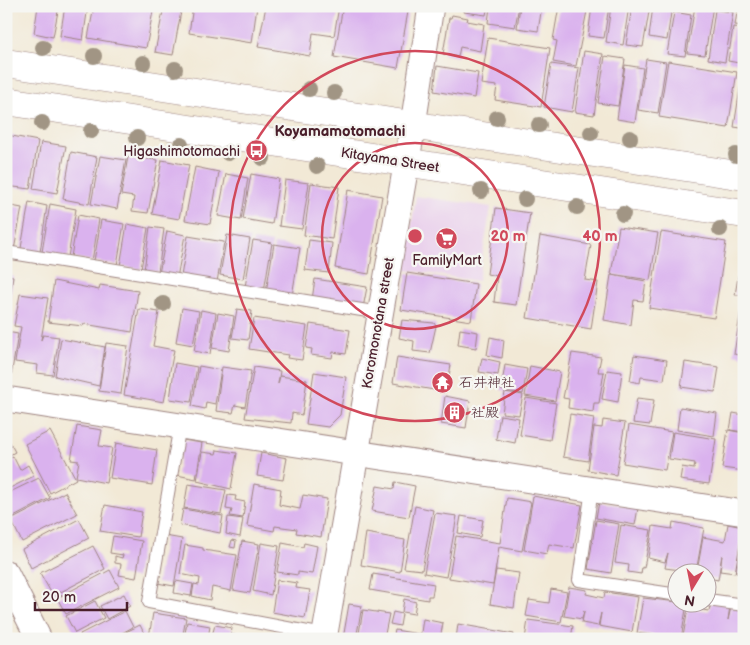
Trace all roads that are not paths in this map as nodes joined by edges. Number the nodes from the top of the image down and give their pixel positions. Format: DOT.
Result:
graph roads {
  1 [pos="431,6"];
  2 [pos="6,63"];
  3 [pos="119,80"];
  4 [pos="6,101"];
  5 [pos="112,118"];
  6 [pos="413,125"];
  7 [pos="406,163"];
  8 [pos="744,176"];
  9 [pos="744,214"];
  10 [pos="6,252"];
  11 [pos="380,313"];
  12 [pos="6,399"];
  13 [pos="180,425"];
  14 [pos="356,452"];
  15 [pos="592,489"];
  16 [pos="744,512"];
  17 [pos="6,573"];
  18 [pos="668,593"];
  19 [pos="718,601"];
  20 [pos="744,605"];
  21 [pos="324,637"];
  22 [pos="39,639"];
  1 -- 6 [label="street, Koromonotana street"];
  2 -- 3 [label="street"];
  3 -- 5 [label="street"];
  3 -- 6 [label="street"];
  4 -- 5 [label="street, Kitayama Street"];
  5 -- 7 [label="street, Kitayama Street"];
  6 -- 7 [label="street, Koromonotana street"];
  6 -- 8 [label="street"];
  7 -- 9 [label="street, Kitayama Street"];
  7 -- 11 [label="street, Koromonotana street"];
  10 -- 11 [label="lane"];
  11 -- 14 [label="street, Koromonotana street"];
  12 -- 13 [label="street"];
  13 -- 14 [label="street"];
  13 -- 21 [label="lane"];
  14 -- 15 [label="street"];
  14 -- 21 [label="street, Koromonotana street"];
  15 -- 16 [label="street"];
  15 -- 18 [label="lane"];
  17 -- 22 [label="street"];
  19 -- 20 [label="lane"];
}
